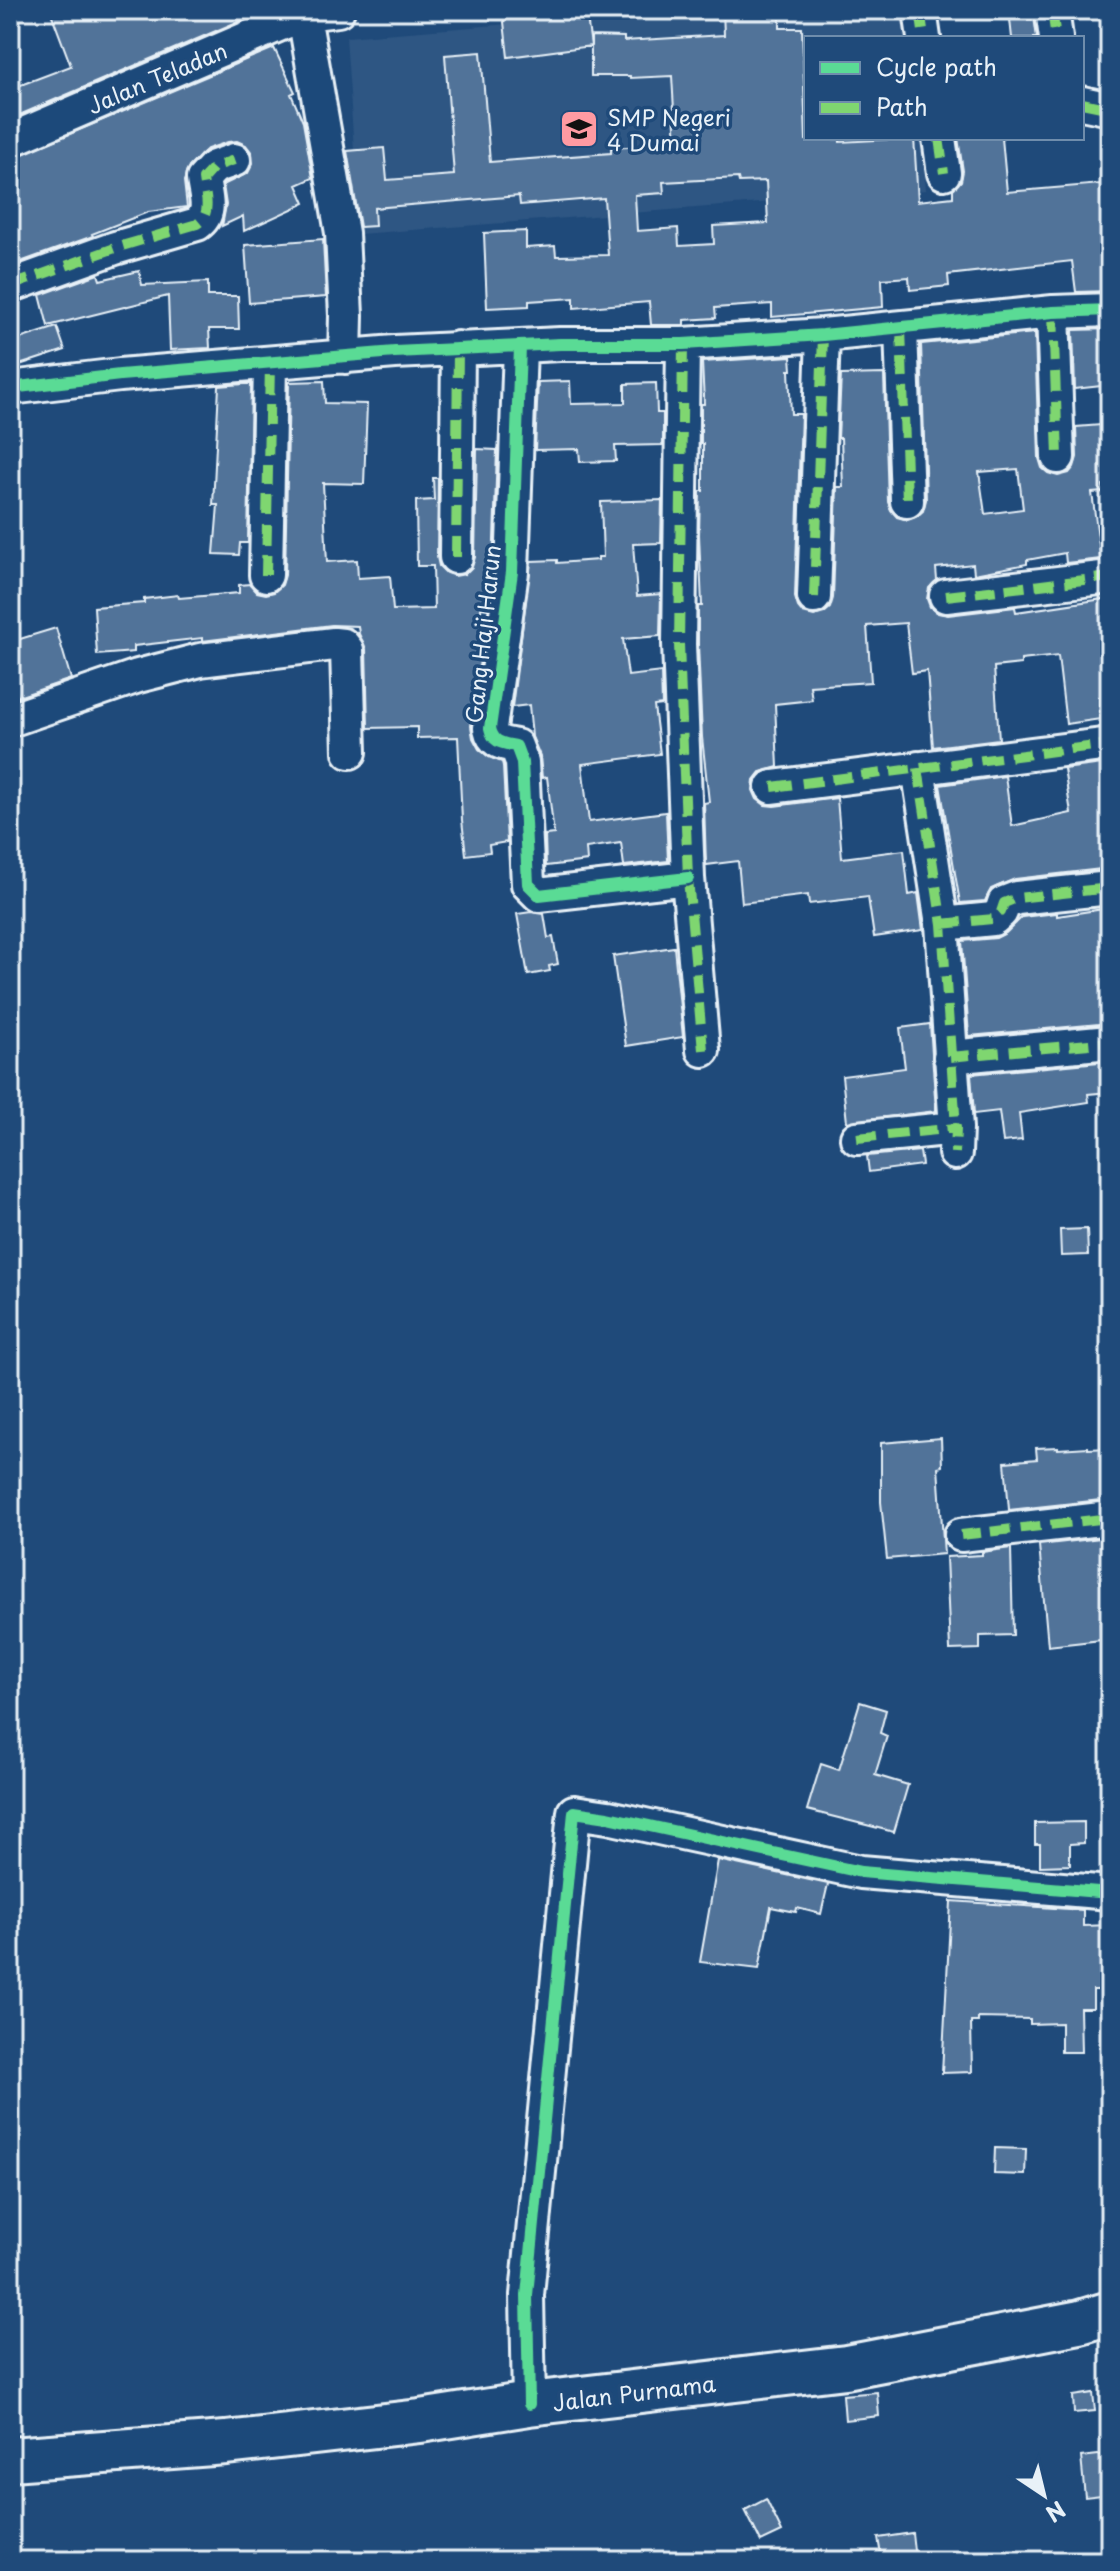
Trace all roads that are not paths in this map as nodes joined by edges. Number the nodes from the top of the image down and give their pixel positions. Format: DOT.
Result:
graph roads {
  1 [pos="338,10"];
  2 [pos="920,10"];
  3 [pos="1052,10"];
  4 [pos="303,12"];
  5 [pos="924,36"];
  6 [pos="1056,36"];
  7 [pos="1084,103"];
  8 [pos="1110,109"];
  9 [pos="10,140"];
  10 [pos="939,140"];
  11 [pos="234,160"];
  12 [pos="944,173"];
  13 [pos="10,286"];
  14 [pos="1110,310"];
  15 [pos="1053,312"];
  16 [pos="901,328"];
  17 [pos="823,335"];
  18 [pos="683,344"];
  19 [pos="520,347"];
  20 [pos="458,348"];
  21 [pos="345,357"];
  22 [pos="270,363"];
  23 [pos="10,388"];
  24 [pos="1058,457"];
  25 [pos="907,501"];
  26 [pos="456,557"];
  27 [pos="266,575"];
  28 [pos="1110,577"];
  29 [pos="946,596"];
  30 [pos="814,597"];
  31 [pos="10,720"];
  32 [pos="1110,744"];
  33 [pos="350,752"];
  34 [pos="918,768"];
  35 [pos="772,787"];
  36 [pos="688,878"];
  37 [pos="1110,888"];
  38 [pos="942,924"];
  39 [pos="1110,1042"];
  40 [pos="703,1050"];
  41 [pos="950,1057"];
  42 [pos="857,1138"];
  43 [pos="1110,1518"];
  44 [pos="961,1535"];
  45 [pos="1110,1893"];
  46 [pos="1110,2313"];
  47 [pos="529,2404"];
  48 [pos="10,2459"];
  1 -- 4 [label="street, Jalan Teladan"];
  2 -- 5 [label="street"];
  3 -- 6 [label="street"];
  4 -- 9 [label="street, Jalan Teladan"];
  4 -- 21 [label="street"];
  7 -- 8 [label="street"];
  10 -- 12 [label="street"];
  11 -- 13 [label="street"];
  14 -- 15 [label="street"];
  15 -- 16 [label="street"];
  15 -- 24 [label="street"];
  16 -- 17 [label="street"];
  16 -- 25 [label="street"];
  17 -- 18 [label="street"];
  17 -- 30 [label="street"];
  18 -- 19 [label="street"];
  18 -- 36 [label="street"];
  19 -- 20 [label="street"];
  19 -- 36 [label="street, Gang Haji Harun"];
  20 -- 21 [label="street"];
  20 -- 26 [label="street"];
  21 -- 22 [label="street"];
  22 -- 23 [label="street"];
  22 -- 27 [label="street"];
  28 -- 29 [label="street"];
  31 -- 33 [label="street"];
  32 -- 34 [label="street"];
  34 -- 35 [label="street"];
  34 -- 38 [label="street"];
  36 -- 40 [label="street"];
  37 -- 38 [label="street"];
  38 -- 41 [label="street"];
  39 -- 41 [label="street"];
  41 -- 42 [label="street"];
  43 -- 44 [label="street"];
  45 -- 47 [label="street"];
  46 -- 47 [label="main road, Jalan Purnama"];
  47 -- 48 [label="main road, Jalan Purnama"];
}
